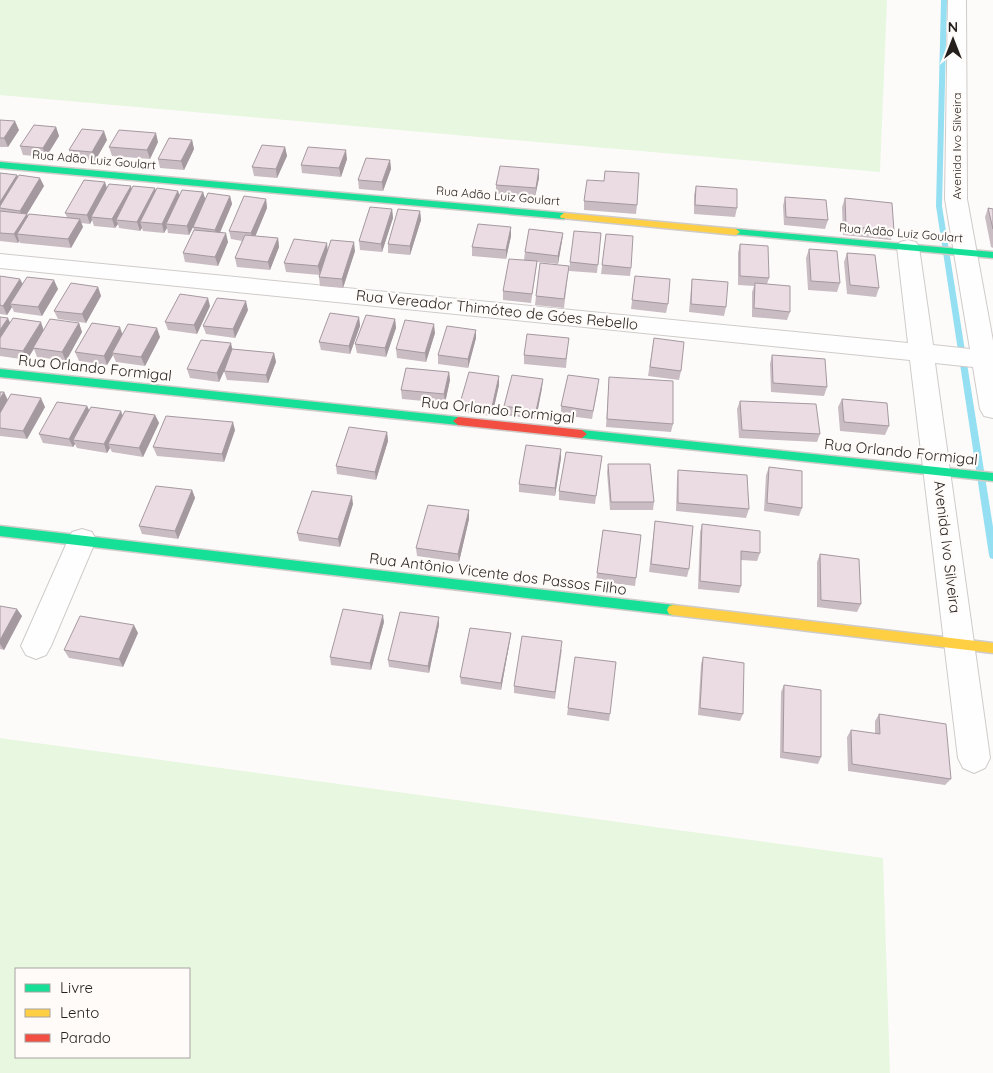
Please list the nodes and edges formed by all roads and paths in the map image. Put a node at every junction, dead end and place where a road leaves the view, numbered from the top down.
1 (957, 0) edge
2 (0, 165) edge
3 (919, 248) junction
4 (960, 252) junction
5 (993, 255) edge
6 (0, 261) edge
7 (930, 353) junction
8 (983, 359) edge
9 (0, 373) edge
10 (993, 409) edge
11 (948, 472) junction
12 (993, 477) edge
13 (0, 531) edge
14 (82, 540) junction
15 (36, 646) dead end
16 (978, 646) edge
17 (974, 758) dead end

1 - 4 street, Avenida Ivo Silveira
2 - 3 street, Rua Adão Luiz Goulart
3 - 4 street, Rua Adão Luiz Goulart
3 - 7 street, Avenida Ivo Silveira
4 - 5 street, Rua Adão Luiz Goulart
4 - 8 street, Avenida Ivo Silveira
6 - 7 street, Rua Vereador Thimóteo de Góes Rebello
7 - 8 street, Rua Vereador Thimóteo de Góes Rebello
7 - 11 street, Avenida Ivo Silveira
8 - 10 street, Avenida Ivo Silveira
9 - 11 street, Rua Orlando Formigal
11 - 12 street, Rua Orlando Formigal
11 - 16 street, Avenida Ivo Silveira
13 - 14 street, Rua Antônio Vicente dos Passos Filho
14 - 15 street
14 - 16 street, Rua Antônio Vicente dos Passos Filho
16 - 17 street, Avenida Ivo Silveira

